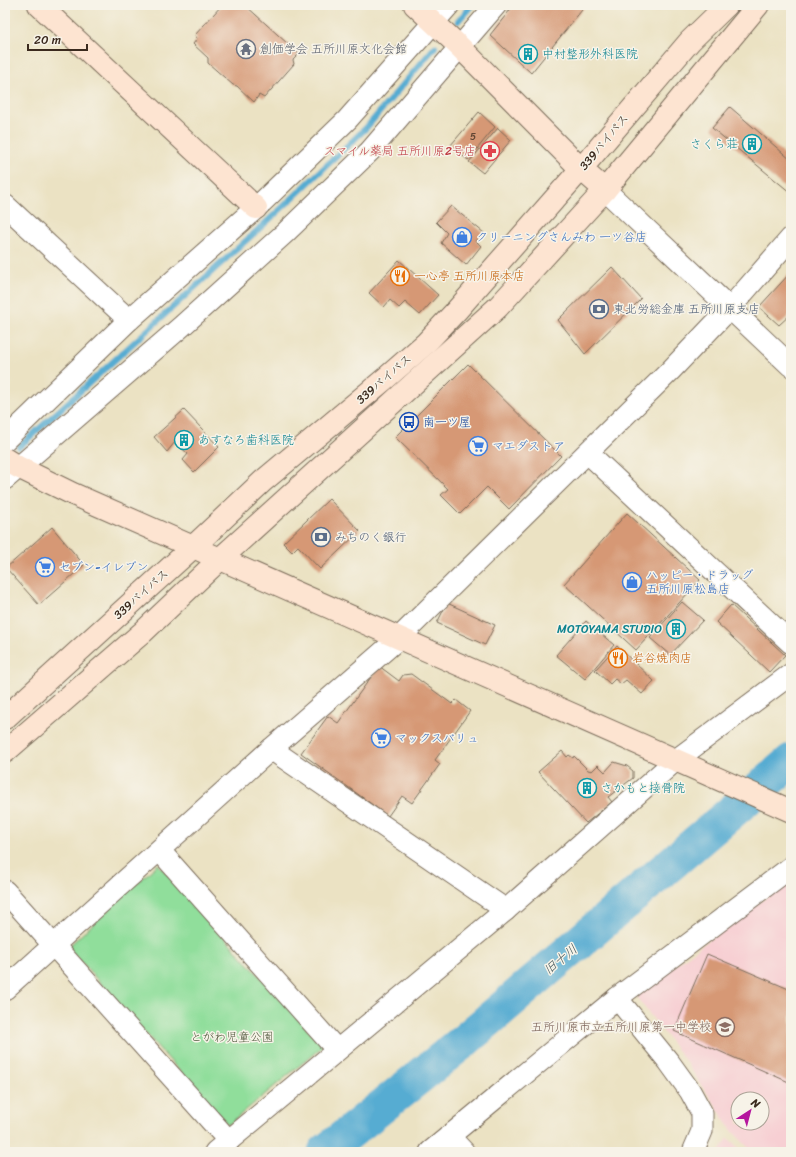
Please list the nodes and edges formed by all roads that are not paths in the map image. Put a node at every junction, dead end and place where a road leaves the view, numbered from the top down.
1 (39, 5) edge
2 (415, 5) edge
3 (449, 5) edge
4 (496, 5) edge
5 (727, 5) edge
6 (758, 5) edge
7 (434, 22) junction
8 (460, 47) junction
9 (581, 169) junction
10 (606, 190) junction
11 (5, 205) edge
12 (256, 208) junction
13 (791, 238) edge
14 (730, 308) junction
15 (129, 320) junction
16 (791, 366) edge
17 (5, 440) edge
18 (588, 453) junction
19 (9, 468) edge
20 (193, 547) junction
21 (220, 559) junction
22 (399, 638) junction
23 (791, 642) edge
24 (791, 674) edge
25 (5, 718) edge
26 (271, 749) junction
27 (5, 752) edge
28 (676, 760) junction
29 (791, 811) edge
30 (160, 851) junction
31 (791, 867) edge
32 (5, 891) edge
33 (506, 910) junction
34 (54, 945) junction
35 (5, 989) edge
36 (617, 998) junction
37 (337, 1050) junction
38 (449, 1136) junction
39 (222, 1146) edge
40 (430, 1152) edge
41 (464, 1152) edge
42 (693, 1152) edge

1 - 12 street
2 - 7 street
3 - 7 street
4 - 8 street
5 - 9 street, 339バイパス
6 - 10 street
7 - 8 street
7 - 12 street
8 - 9 street
8 - 19 street
9 - 10 street
9 - 20 street, 339バイパス
10 - 14 street
10 - 21 street
11 - 15 street
12 - 15 street
13 - 14 street
14 - 16 street
14 - 18 street
15 - 17 street
18 - 22 street
18 - 23 street
19 - 20 street
20 - 21 street
20 - 25 street, 339バイパス
21 - 22 street
21 - 27 street
22 - 26 street
22 - 28 street
24 - 28 street
26 - 30 street
26 - 33 street
28 - 29 street
28 - 33 street
30 - 34 street
30 - 37 street
31 - 36 street
32 - 34 street
33 - 37 street
34 - 35 street
34 - 39 street
36 - 38 street
36 - 42 street
37 - 39 street
38 - 40 street
38 - 41 street

